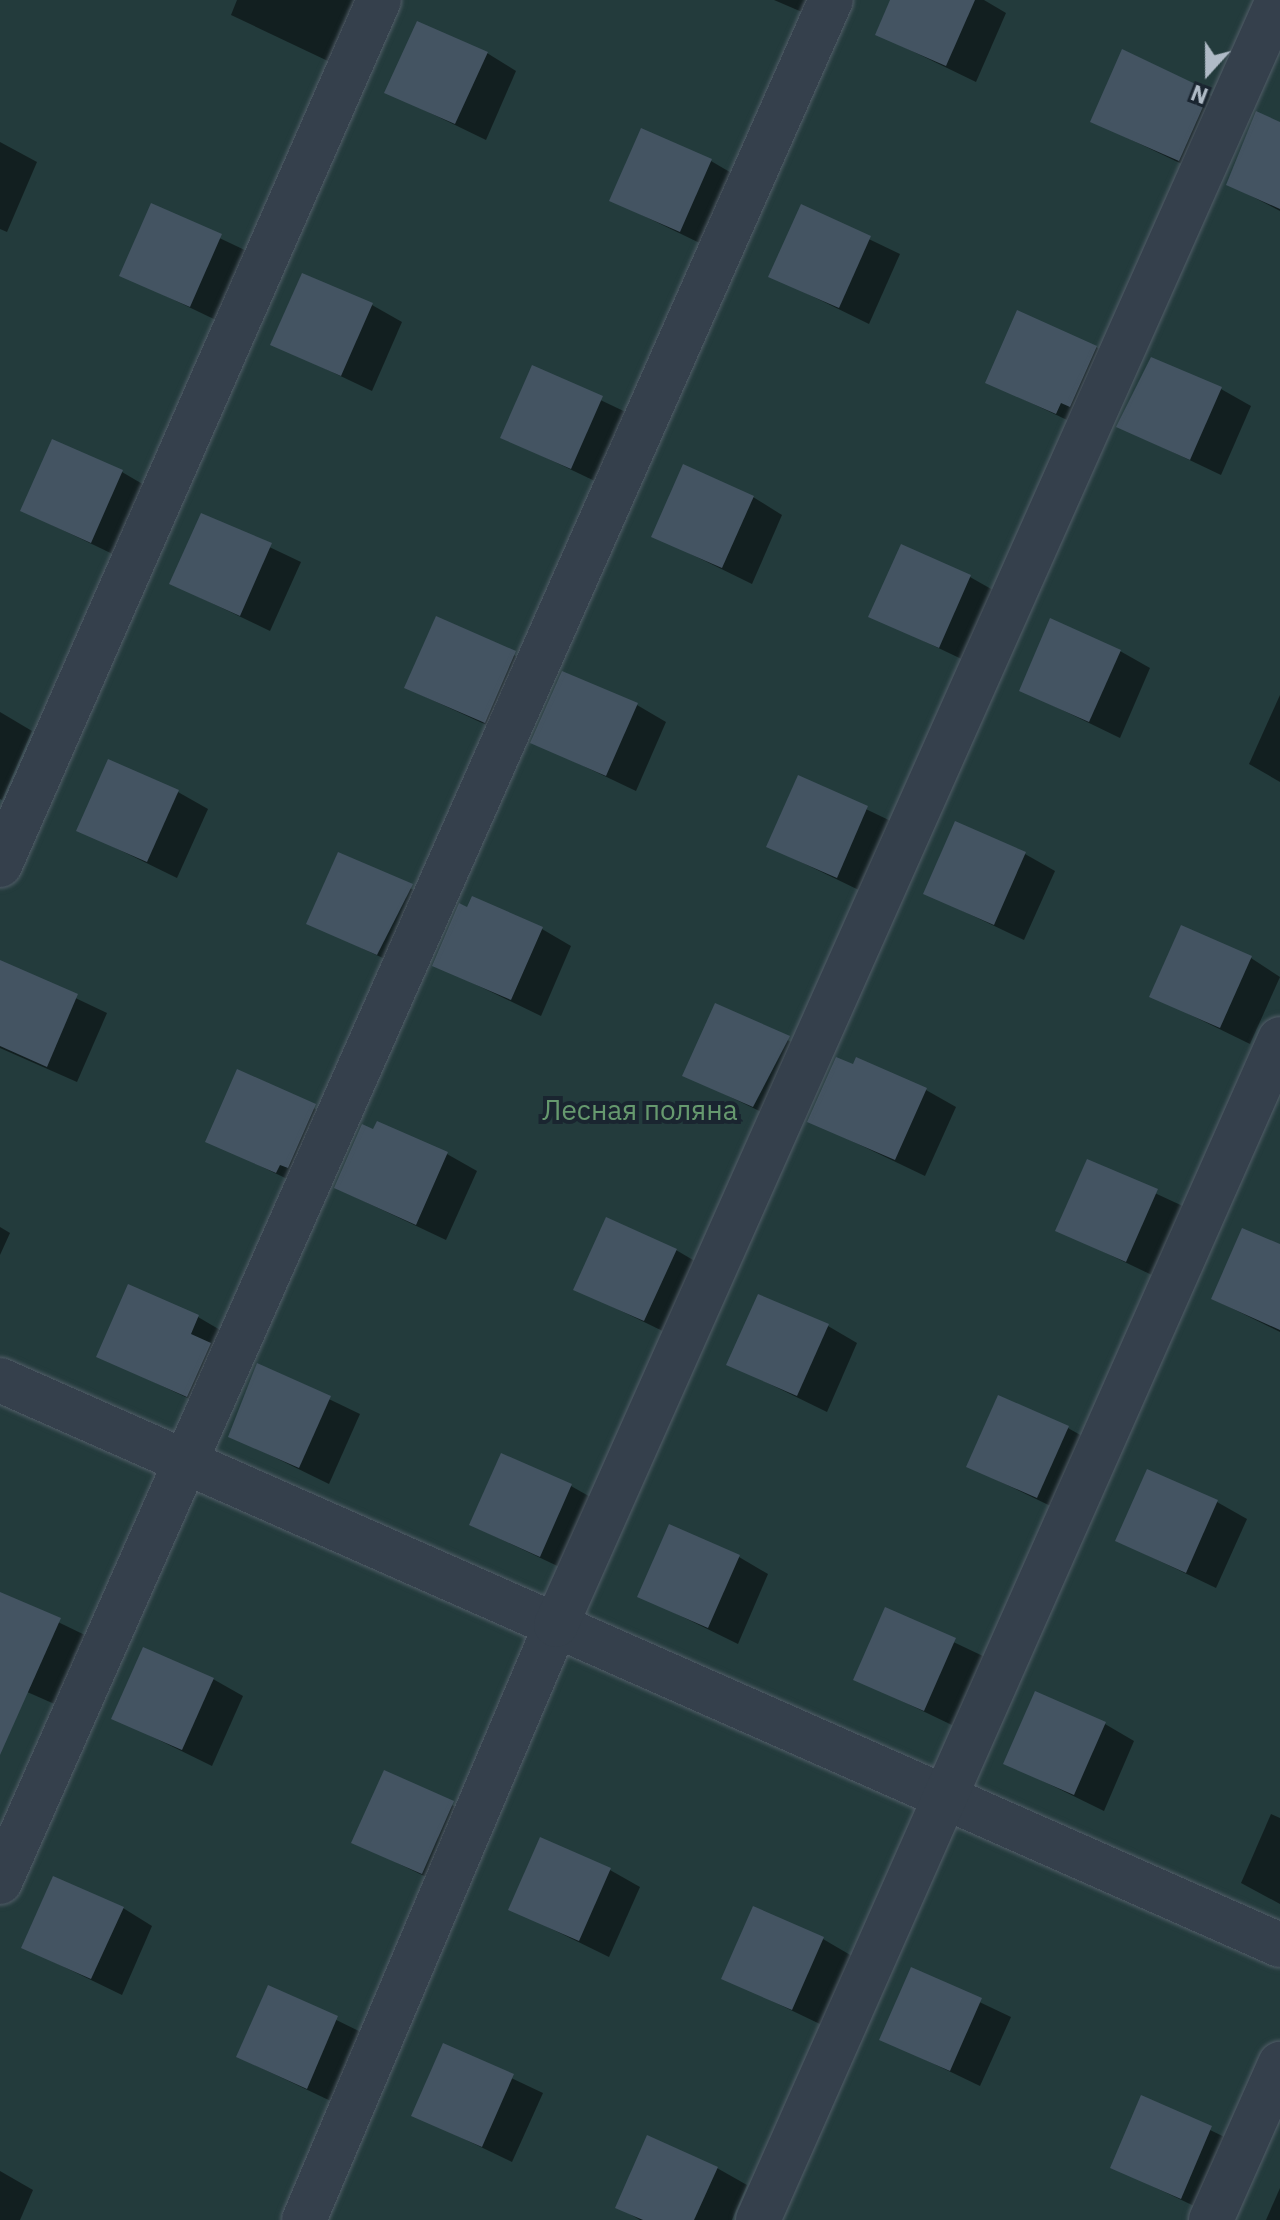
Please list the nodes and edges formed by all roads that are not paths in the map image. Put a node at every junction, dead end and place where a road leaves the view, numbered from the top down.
1 (379, 0) edge
2 (831, 0) edge
3 (1278, 0) edge
4 (0, 865) edge
5 (1280, 1039) edge
6 (0, 1380) edge
7 (184, 1462) junction
8 (556, 1625) junction
9 (947, 1798) junction
10 (0, 1882) edge
11 (1280, 1945) edge
12 (1280, 2064) edge
13 (304, 2220) edge
14 (758, 2220) edge
15 (1211, 2220) edge

1 - 4 street
2 - 7 street
3 - 8 street
5 - 9 street
6 - 7 street
7 - 8 street
7 - 10 street
8 - 9 street
8 - 13 street
9 - 11 street
9 - 14 street
12 - 15 street

